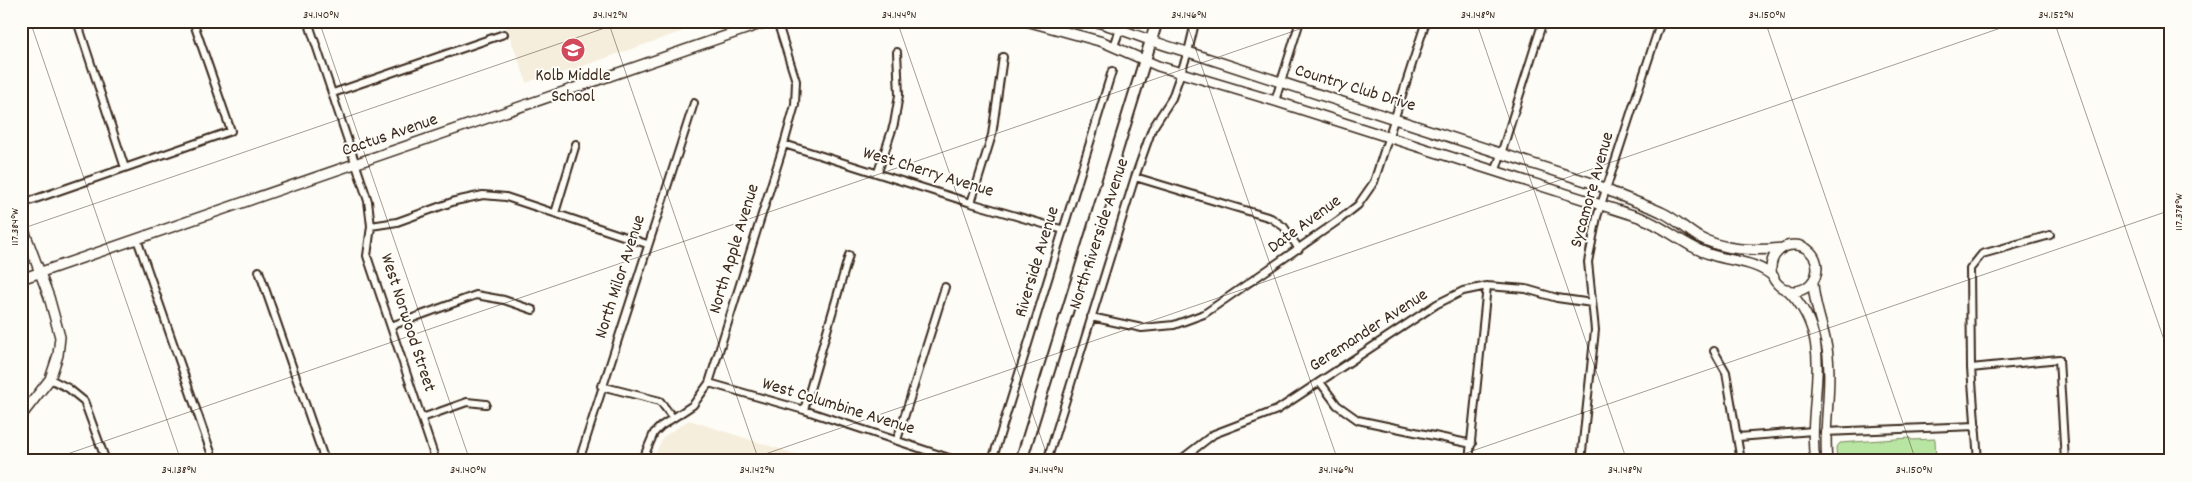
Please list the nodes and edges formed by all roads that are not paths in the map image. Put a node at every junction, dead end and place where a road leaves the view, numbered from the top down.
1 (77, 21) edge
2 (193, 21) edge
3 (308, 21) edge
4 (769, 21) edge
5 (777, 21) edge
6 (783, 21) edge
7 (798, 21) edge
8 (1026, 21) edge
9 (1093, 21) edge
10 (1157, 21) edge
11 (1193, 21) edge
12 (1300, 21) edge
13 (1426, 21) edge
14 (1543, 21) edge
15 (1661, 21) edge
16 (1121, 25) edge
17 (504, 34) dead end
18 (1150, 42) junction
19 (1114, 46) junction
20 (897, 52) dead end
21 (1188, 52) junction
22 (1003, 58) dead end
23 (1145, 61) junction
24 (1112, 71) dead end
25 (1181, 73) junction
26 (1280, 83) junction
27 (333, 93) junction
28 (1275, 101) junction
29 (694, 103) dead end
30 (1394, 118) junction
31 (1388, 137) junction
32 (576, 144) dead end
33 (784, 144) junction
34 (1500, 154) junction
35 (358, 164) junction
36 (125, 168) junction
37 (1496, 170) junction
38 (878, 172) junction
39 (1135, 177) junction
40 (1606, 190) junction
41 (971, 203) junction
42 (21, 204) edge
43 (1601, 206) junction
44 (556, 213) junction
45 (21, 222) edge
46 (371, 226) junction
47 (1064, 230) junction
48 (2050, 235) dead end
49 (136, 239) junction
50 (647, 244) junction
51 (1783, 248) junction
52 (1299, 250) junction
53 (849, 255) dead end
54 (259, 271) dead end
55 (40, 273) junction
56 (1774, 277) junction
57 (21, 279) edge
58 (1813, 281) junction
59 (1487, 286) junction
60 (945, 287) dead end
61 (1787, 289) junction
62 (1592, 303) junction
63 (533, 310) dead end
64 (1091, 317) junction
65 (391, 326) junction
66 (1714, 351) dead end
67 (1971, 368) junction
68 (50, 379) junction
69 (1320, 382) junction
70 (709, 383) junction
71 (601, 386) junction
72 (486, 404) dead end
73 (804, 410) junction
74 (21, 416) edge
75 (422, 418) junction
76 (673, 418) junction
77 (1976, 426) junction
78 (1813, 431) junction
79 (1824, 432) junction
80 (1738, 437) junction
81 (896, 440) junction
82 (1472, 444) junction
83 (106, 461) edge
84 (214, 461) edge
85 (326, 461) edge
86 (436, 461) edge
87 (579, 461) edge
88 (642, 461) edge
89 (958, 461) edge
90 (992, 461) edge
91 (1021, 461) edge
92 (1047, 461) edge
93 (1179, 461) edge
94 (1469, 461) edge
95 (1581, 461) edge
96 (1741, 461) edge
97 (1815, 461) edge
98 (1827, 461) edge
99 (1978, 461) edge
100 (2065, 461) edge

1 - 36 street
2 - 36 street
3 - 27 street, West Norwood Street
4 - 35 street, Cactus Avenue
5 - 33 street, North Apple Avenue
6 - 7 street
8 - 19 street, Country Club Drive
9 - 16 street, Country Club Drive
10 - 18 main road, North Riverside Avenue
11 - 21 street, North Riverside Avenue
12 - 26 street
13 - 30 street, Date Avenue
14 - 34 street
15 - 40 street, Sycamore Avenue
16 - 18 street, Country Club Drive
16 - 19 street
17 - 27 street
18 - 21 street, Country Club Drive
18 - 23 main road, North Riverside Avenue
19 - 23 street, Country Club Drive
20 - 38 street
21 - 25 street, North Riverside Avenue
21 - 26 street, Country Club Drive
22 - 41 street
23 - 25 street, Country Club Drive
23 - 91 main road, North Riverside Avenue
24 - 47 street, Riverside Avenue
25 - 28 street, Country Club Drive
25 - 39 street, North Riverside Avenue
26 - 28 street
26 - 30 street, Country Club Drive
27 - 35 street, West Norwood Street
28 - 31 street, Country Club Drive
29 - 50 street, North Milor Avenue
30 - 31 street, Date Avenue
30 - 34 street, Country Club Drive
31 - 37 street, Country Club Drive
31 - 52 street, Date Avenue
32 - 44 street
33 - 38 street, West Cherry Avenue
33 - 70 street, North Apple Avenue
34 - 37 street
34 - 40 street, Country Club Drive
35 - 46 street, West Norwood Street
35 - 49 street, Cactus Avenue
36 - 42 street
37 - 43 street, Country Club Drive
38 - 41 street, West Cherry Avenue
39 - 52 street
39 - 64 street, North Riverside Avenue
40 - 43 street, Sycamore Avenue
40 - 51 street, Country Club Drive
41 - 47 street, West Cherry Avenue
43 - 56 street, Country Club Drive
43 - 62 street, Sycamore Avenue
44 - 46 street
44 - 50 street
45 - 55 street
46 - 65 street, West Norwood Street
47 - 90 street, Riverside Avenue
48 - 67 street
49 - 55 street, Cactus Avenue
49 - 84 street
50 - 71 street, North Milor Avenue
51 - 56 street
51 - 58 street
52 - 64 street, Date Avenue
53 - 73 street
54 - 85 street
55 - 57 street, Cactus Avenue
55 - 68 street
56 - 61 street
58 - 61 street
58 - 79 street
59 - 62 street, Geremander Avenue
59 - 69 street, Geremander Avenue
59 - 82 street
60 - 81 street
61 - 78 street
62 - 95 street, Sycamore Avenue
63 - 65 street
64 - 92 street, North Riverside Avenue
65 - 75 street, West Norwood Street
66 - 80 street
67 - 77 street
67 - 100 street
68 - 74 street
68 - 83 street
69 - 82 street
69 - 93 street, Geremander Avenue
70 - 73 street, West Columbine Avenue
70 - 76 street, North Apple Avenue
71 - 76 street
71 - 87 street, North Milor Avenue
72 - 75 street
73 - 81 street, West Columbine Avenue
75 - 86 street, West Norwood Street
76 - 88 street, North Apple Avenue
77 - 79 street
77 - 99 street
78 - 80 street
78 - 97 street
79 - 98 street
80 - 96 street
81 - 89 street, West Columbine Avenue
82 - 94 street

